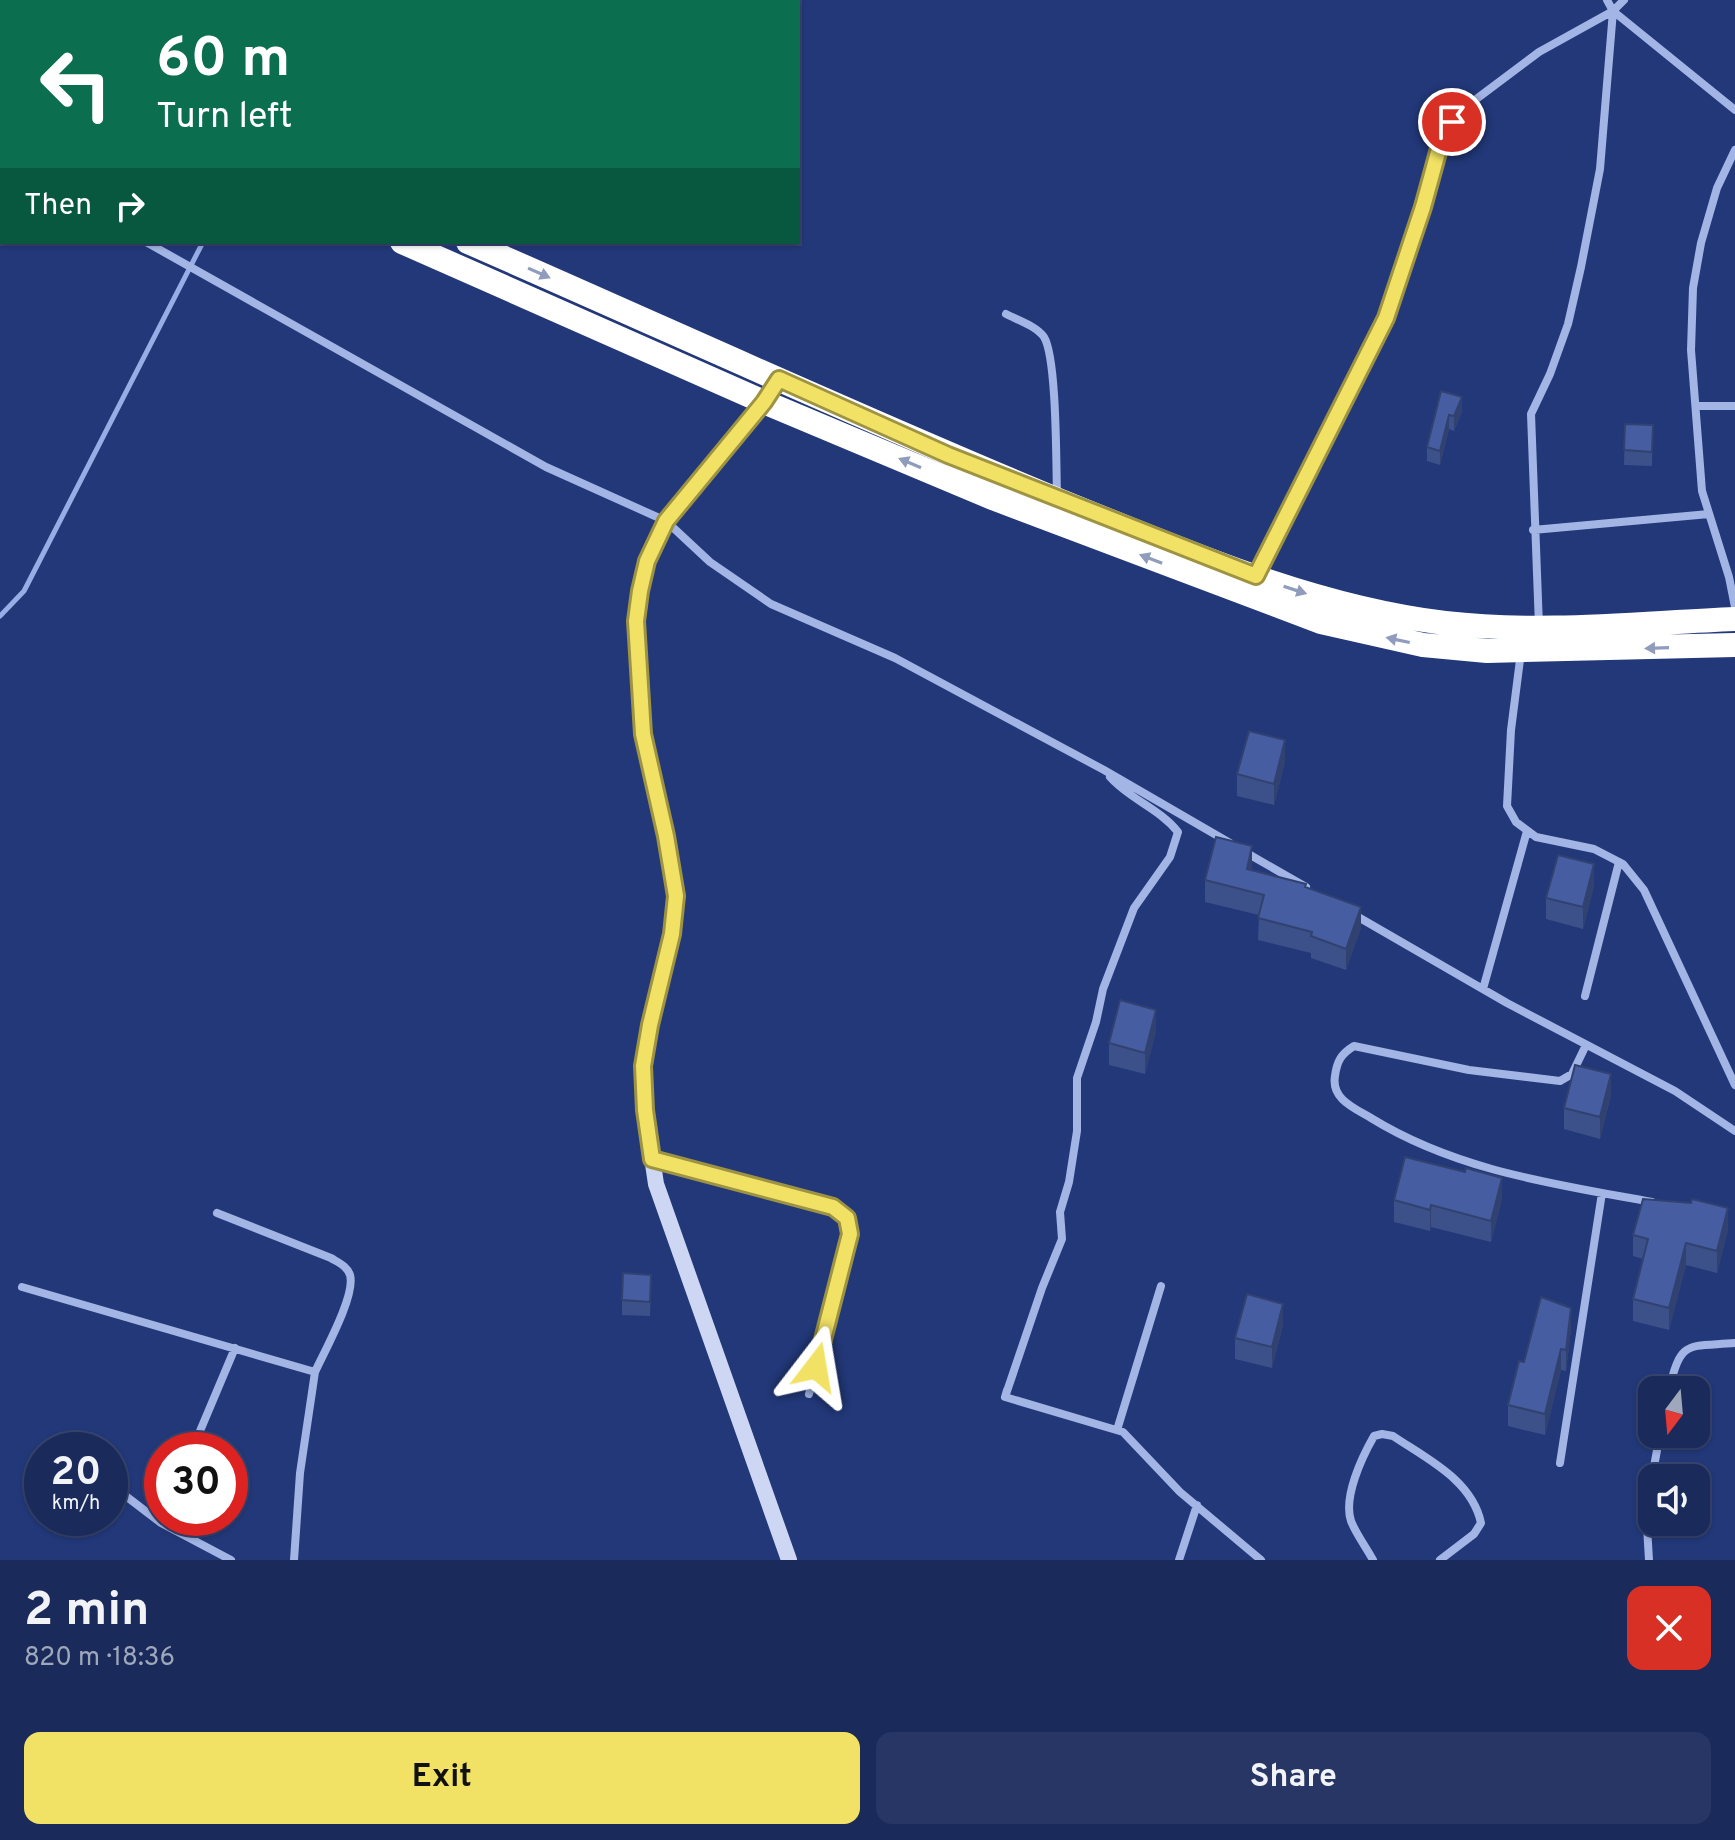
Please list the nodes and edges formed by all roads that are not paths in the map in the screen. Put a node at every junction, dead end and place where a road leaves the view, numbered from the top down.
1 (1607, 0) edge
2 (1624, 0) edge
3 (1613, 11) junction
4 (1735, 110) edge
5 (1735, 150) edge
6 (150, 244) edge
7 (407, 244) edge
8 (473, 244) edge
9 (1006, 314) dead end
10 (779, 379) junction
11 (764, 402) junction
12 (1696, 406) junction
13 (1735, 406) edge
14 (1057, 499) junction
15 (1709, 514) junction
16 (666, 521) junction
17 (1533, 530) junction
18 (1252, 586) junction
19 (1735, 607) edge
20 (1735, 619) edge
21 (1539, 628) junction
22 (1735, 645) edge
23 (1521, 652) junction
24 (1104, 770) junction
25 (1527, 831) junction
26 (1619, 862) junction
27 (1320, 895) edge
28 (1348, 911) edge
29 (1483, 989) junction
30 (1585, 996) dead end
31 (1586, 1045) junction
32 (1735, 1085) edge
33 (1735, 1131) edge
34 (652, 1159) junction
35 (1602, 1193) junction
36 (1661, 1204) edge
37 (217, 1213) dead end
38 (1161, 1286) dead end
39 (22, 1287) dead end
40 (1735, 1343) edge
41 (235, 1348) junction
42 (315, 1372) junction
43 (1672, 1376) edge
44 (809, 1394) dead end
45 (1117, 1430) junction
46 (200, 1432) edge
47 (1657, 1448) edge
48 (1560, 1463) dead end
49 (1197, 1505) junction
50 (189, 1536) edge
51 (231, 1560) edge
52 (294, 1560) edge
53 (789, 1560) edge
54 (1179, 1560) edge
55 (1261, 1560) edge
56 (1373, 1560) edge
57 (1440, 1560) edge
58 (1649, 1560) edge

1 - 3 street
2 - 3 street
3 - 4 street
3 - 17 street
3 - 18 street
5 - 12 street
6 - 16 street
7 - 11 highway
8 -> 10 highway
9 - 14 street
10 - 11 street
10 - 14 highway
11 - 16 street
18 -> 11 highway
12 - 13 street
12 - 15 street
14 - 18 highway
15 - 17 street
15 - 19 street
16 - 24 street
16 - 34 street
17 - 21 street
18 -> 21 highway
23 -> 18 highway
20 - 21 highway
22 -> 23 highway
23 - 25 street
24 - 27 street
24 - 45 street
25 - 26 street
25 - 29 street
26 - 30 street
26 - 32 street
28 - 29 street
29 - 31 street
31 - 33 street
31 - 35 street
34 - 44 street
34 - 53 street
35 - 36 street
35 - 48 street
37 - 42 street
38 - 45 street
39 - 41 street
40 - 43 street
41 - 42 street
41 - 46 street
42 - 52 street
45 - 49 street
47 - 58 street
49 - 54 street
49 - 55 street
50 - 51 street
56 - 57 street

